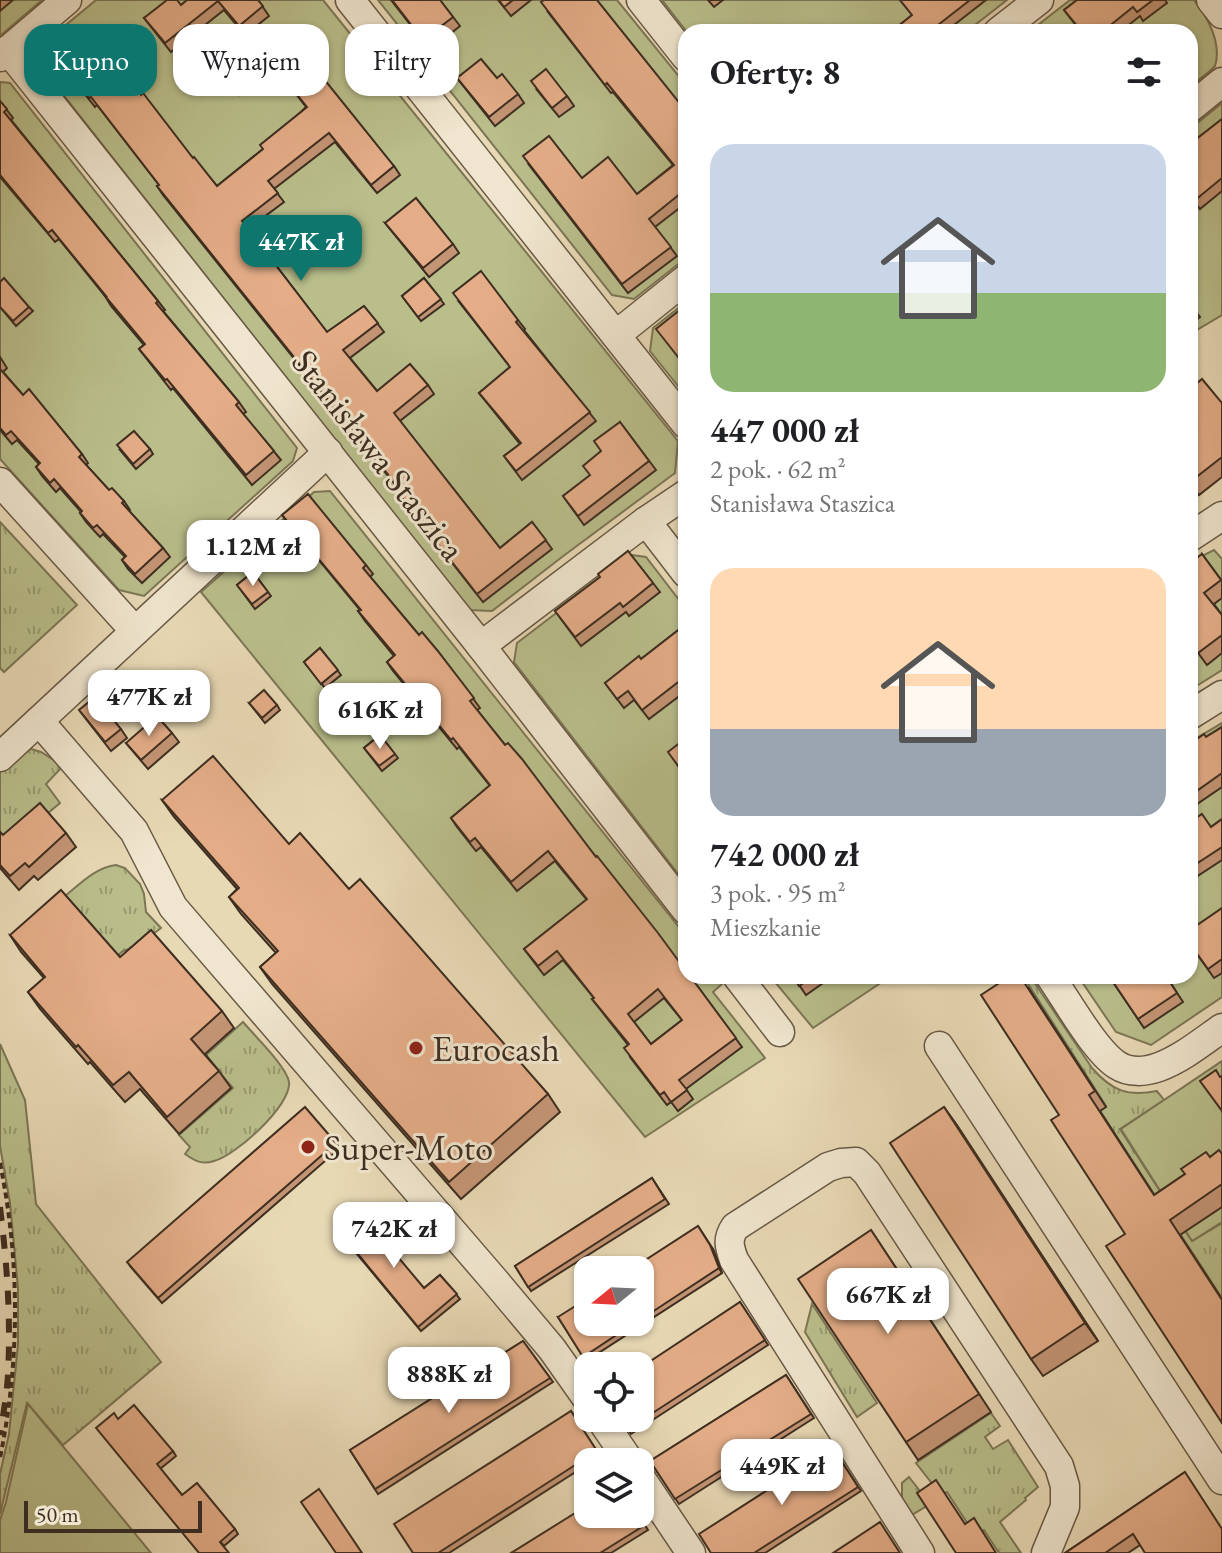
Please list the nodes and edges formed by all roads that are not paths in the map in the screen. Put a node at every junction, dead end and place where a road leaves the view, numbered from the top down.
1 (67, 0) edge
2 (350, 0) edge
3 (641, 0) edge
4 (1039, 0) edge
5 (1211, 0) edge
6 (1222, 14) edge
7 (1008, 24) edge
8 (678, 47) edge
9 (4, 54) edge
10 (1222, 82) edge
11 (1198, 102) edge
12 (678, 285) edge
13 (616, 335) junction
14 (678, 414) edge
15 (328, 452) junction
16 (0, 482) edge
17 (678, 499) edge
18 (1222, 516) edge
19 (646, 521) junction
20 (1198, 532) edge
21 (678, 563) edge
22 (135, 631) junction
23 (481, 646) junction
24 (1222, 695) edge
25 (1198, 710) edge
26 (39, 721) junction
27 (0, 757) edge
28 (678, 900) edge
29 (743, 984) edge
30 (1055, 984) edge
31 (1222, 1028) edge
32 (780, 1032) dead end
33 (939, 1046) dead end
34 (574, 1380) edge
35 (1222, 1480) edge
36 (654, 1498) edge
37 (691, 1553) edge
38 (920, 1553) edge
39 (1046, 1553) edge

1 - 9 street
2 - 13 street
3 - 8 street
4 - 7 street
5 - 6 street
9 - 15 street, Stanisława Staszica
10 - 11 street
12 - 13 street
13 - 14 street
15 - 22 street
15 - 23 street, Stanisława Staszica
16 - 22 street
17 - 19 street
18 - 20 street
19 - 21 street
19 - 23 street
22 - 26 street
23 - 28 street, Stanisława Staszica
24 - 25 street
26 - 27 street
26 - 34 street
29 - 32 street
30 - 31 street
33 - 35 street
36 - 37 street
38 - 39 street

